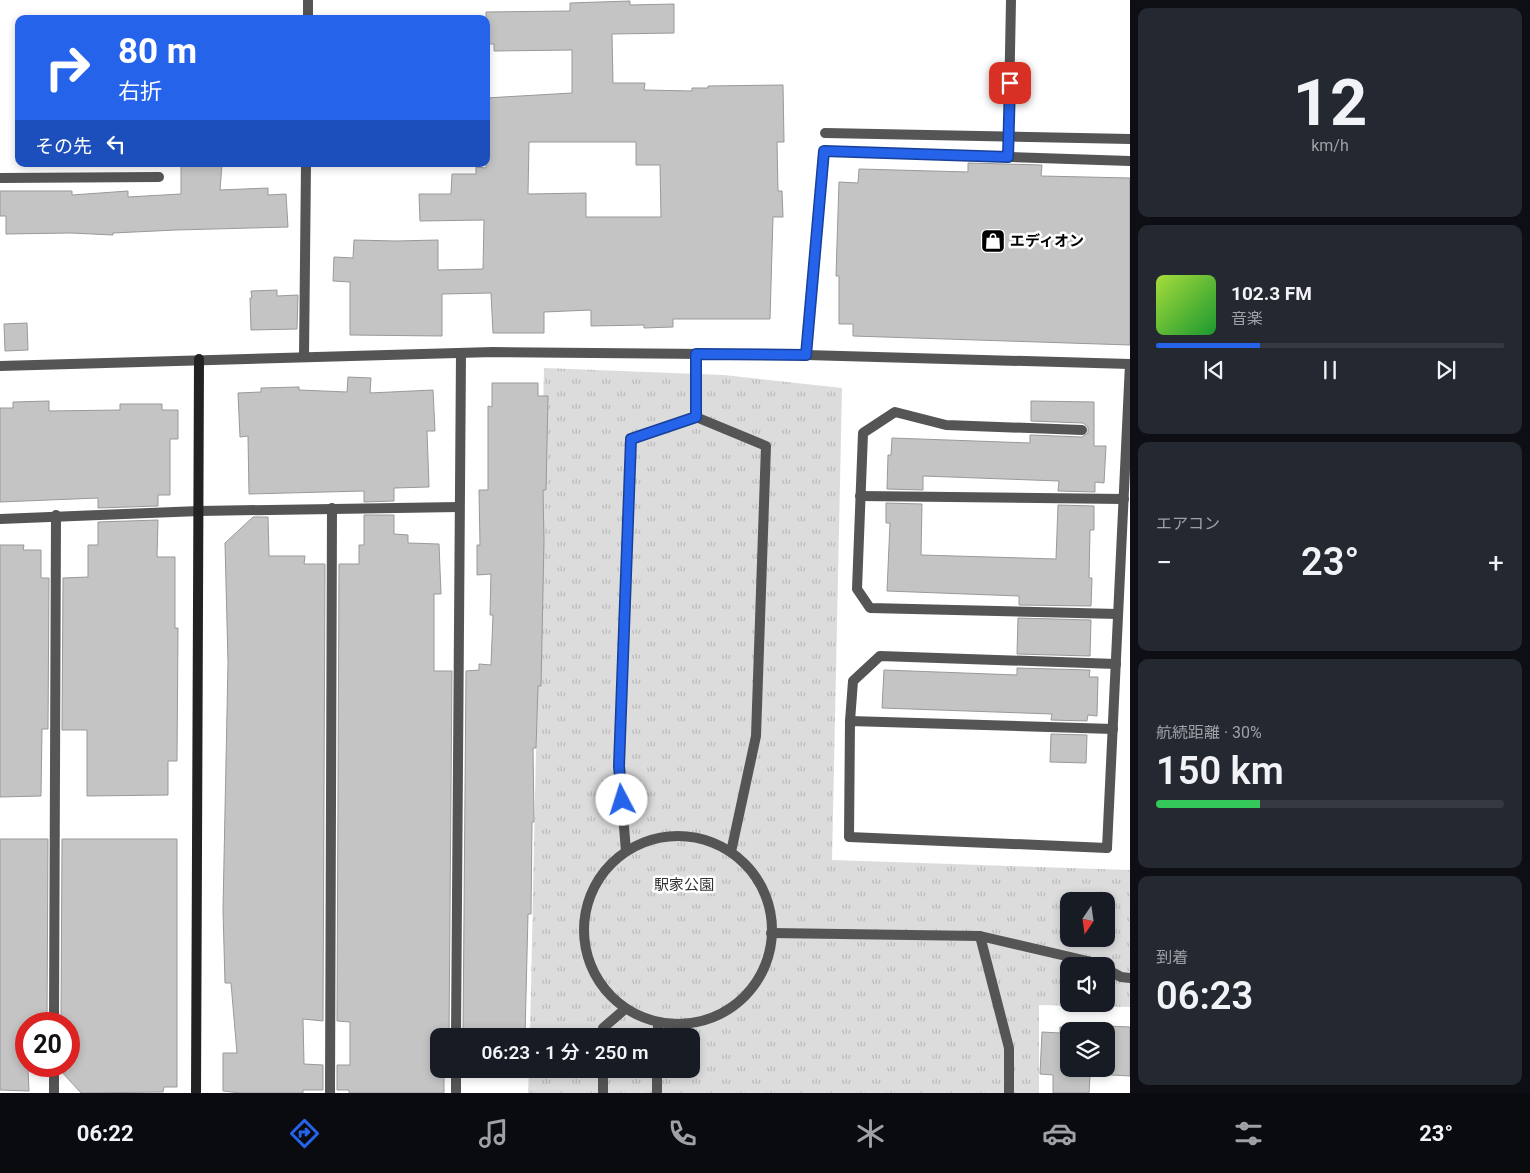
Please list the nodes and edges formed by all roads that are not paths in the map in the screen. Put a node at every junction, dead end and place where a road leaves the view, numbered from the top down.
1 (308, 0) edge
2 (1012, 0) edge
3 (308, 15) edge
4 (825, 133) dead end
5 (1009, 137) junction
6 (1130, 140) edge
7 (1008, 157) junction
8 (1130, 161) edge
9 (306, 167) edge
10 (159, 177) dead end
11 (0, 178) edge
12 (461, 353) junction
13 (696, 354) junction
14 (806, 355) junction
15 (304, 357) junction
16 (199, 359) junction
17 (1130, 364) edge
18 (0, 366) edge
19 (696, 417) junction
20 (1082, 430) dead end
21 (860, 496) junction
22 (1124, 500) junction
23 (332, 508) junction
24 (459, 508) junction
25 (199, 511) junction
26 (56, 516) junction
27 (0, 519) edge
28 (1118, 614) junction
29 (1116, 664) junction
30 (850, 721) junction
31 (1113, 729) junction
32 (626, 851) junction
33 (731, 852) junction
34 (771, 932) junction
35 (980, 936) junction
36 (1070, 957) edge
37 (1115, 974) edge
38 (1130, 978) edge
39 (625, 1009) junction
40 (54, 1012) edge
41 (658, 1023) junction
42 (456, 1028) edge
43 (602, 1028) edge
44 (658, 1028) edge
45 (54, 1077) edge
46 (456, 1078) edge
47 (603, 1078) edge
48 (657, 1078) edge
49 (54, 1093) edge
50 (196, 1093) edge
51 (330, 1093) edge
52 (456, 1093) edge
53 (603, 1093) edge
54 (657, 1093) edge
55 (1009, 1093) edge

1 - 3 street
2 - 5 street
4 - 5 street
5 - 6 street
5 - 7 street
7 - 8 street
7 - 14 street
9 - 15 street
10 - 11 street
12 - 13 street
12 - 15 street
12 - 24 street
13 - 14 street
13 - 19 street
14 - 17 street
15 - 16 street
16 - 18 street
16 - 25 street
17 - 22 street
19 - 32 street
19 - 33 street
20 - 21 street
21 - 22 street
21 - 28 street
22 - 28 street
23 - 24 street
23 - 25 street
23 - 51 street
24 - 42 street
25 - 26 street
25 - 50 street
26 - 27 street
26 - 40 street
28 - 29 street
29 - 30 street
29 - 31 street
30 - 31 street
30 - 31 street
32 - 33 street
32 - 39 street
33 - 34 street
34 - 35 street
34 - 41 street
35 - 36 street
35 - 55 street
37 - 38 street
39 - 41 street
39 - 43 street
41 - 44 street
45 - 49 street
46 - 52 street
47 - 53 street
48 - 54 street

